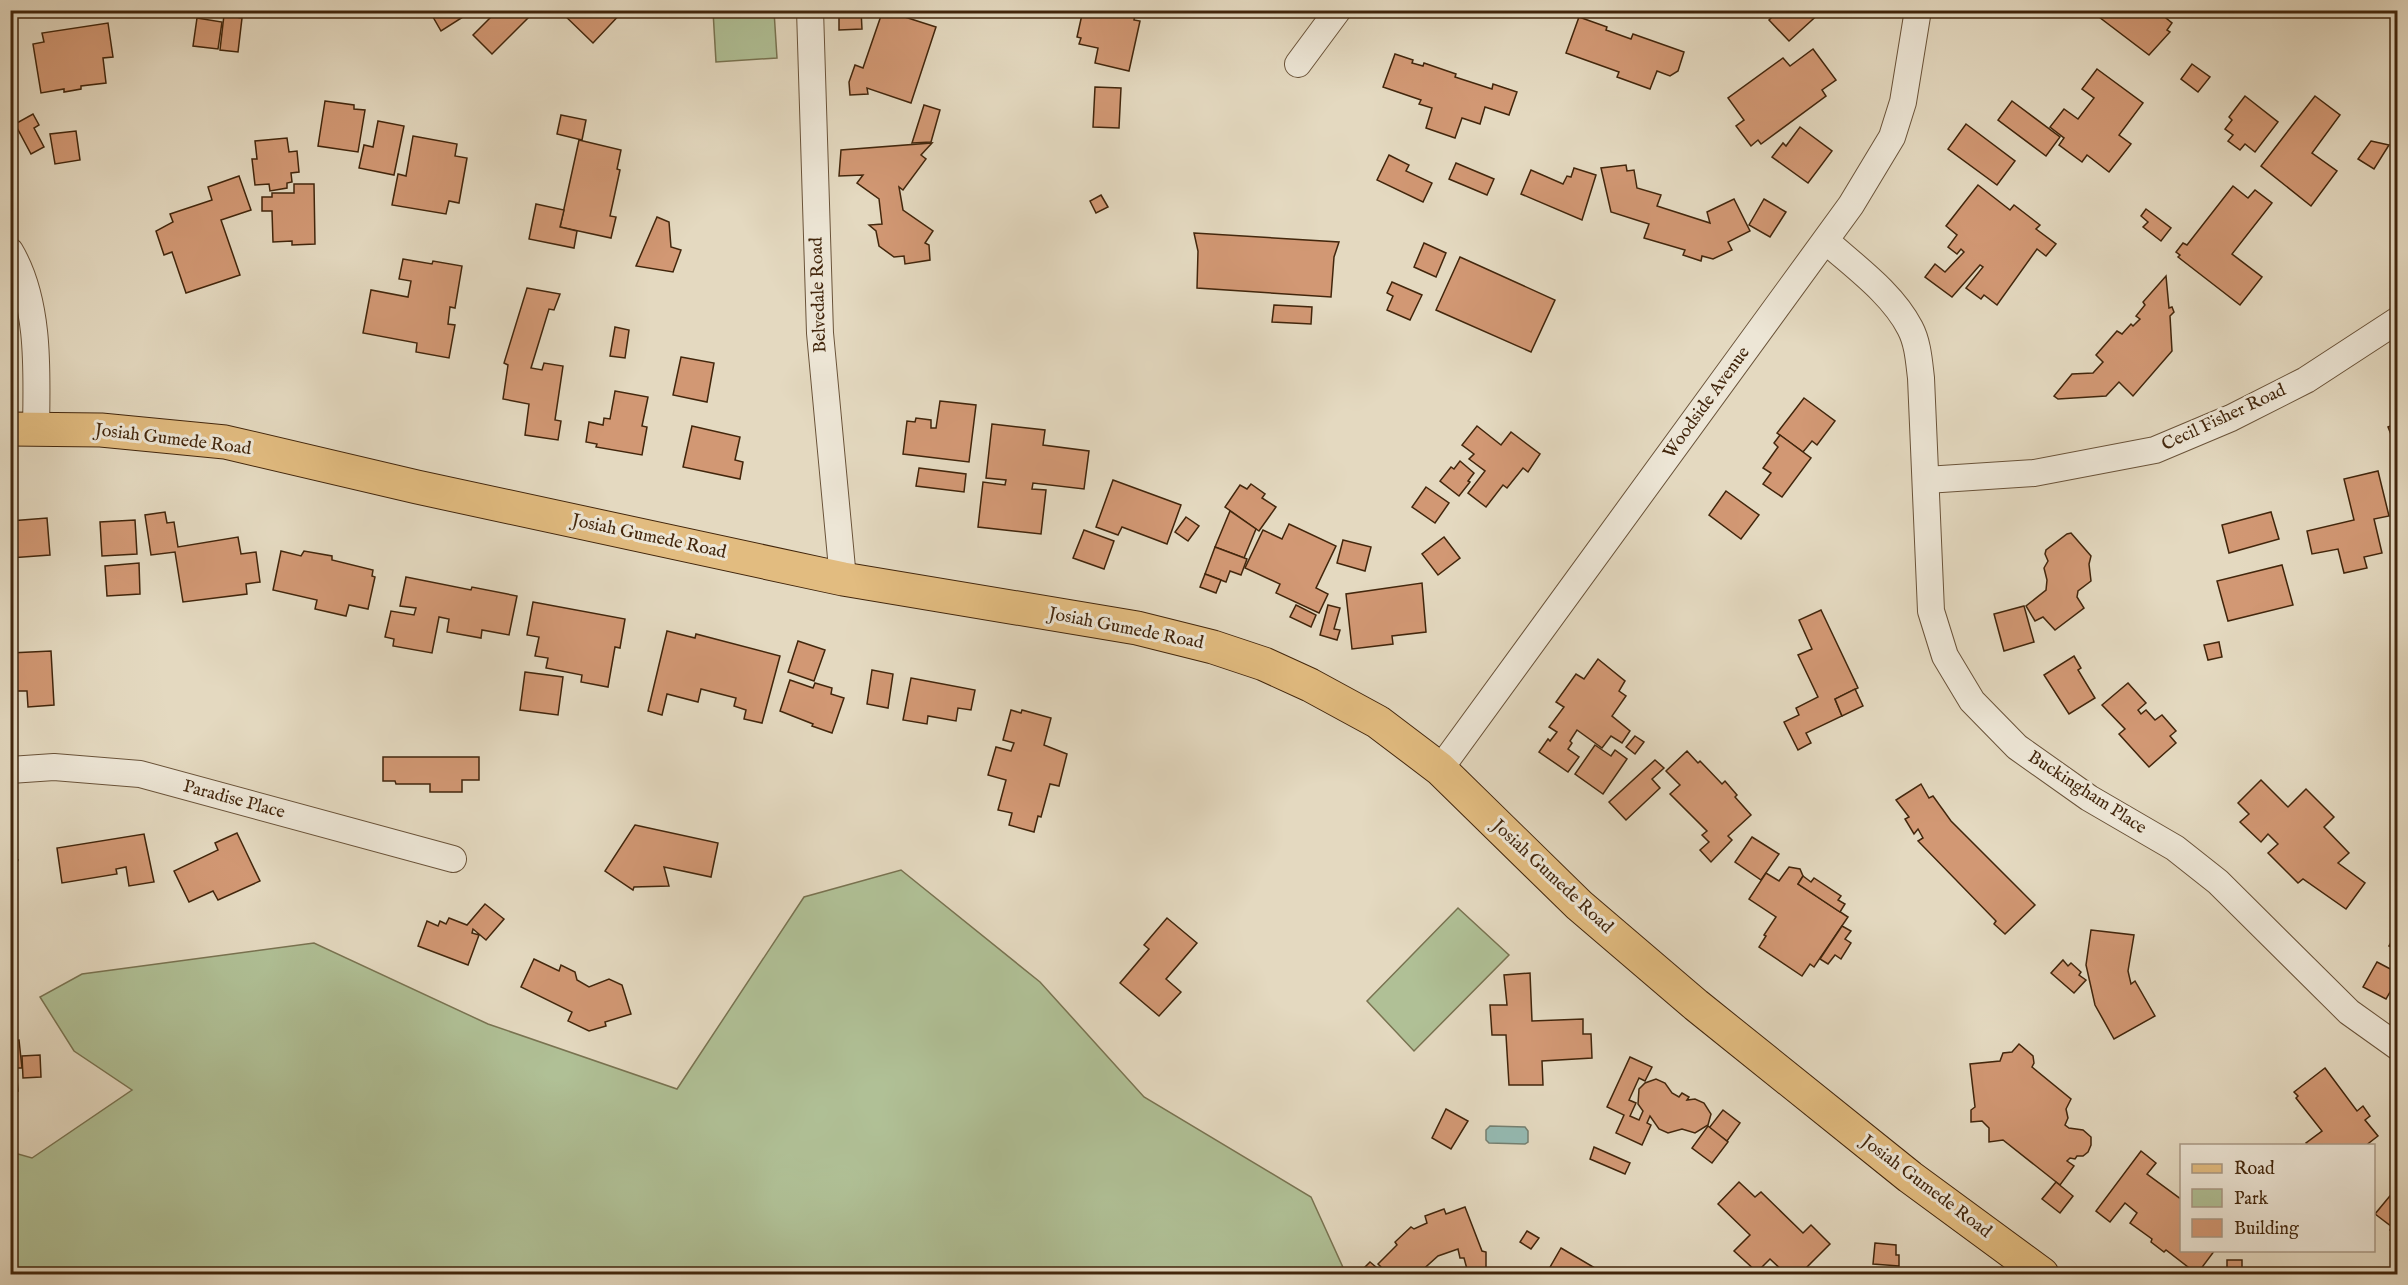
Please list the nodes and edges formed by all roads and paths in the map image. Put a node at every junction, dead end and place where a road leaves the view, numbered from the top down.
1 (810, 10) edge
2 (1338, 10) edge
3 (1917, 10) edge
4 (1298, 64) dead end
5 (1826, 240) junction
6 (10, 251) edge
7 (2397, 320) edge
8 (23, 429) edge
9 (1926, 480) junction
10 (843, 579) junction
11 (1440, 769) junction
12 (10, 770) edge
13 (453, 859) dead end
14 (2397, 1047) edge
15 (2042, 1275) edge

1 - 10 street, Belvedale Road
2 - 4 street
3 - 5 street, Woodside Avenue
5 - 9 street, Buckingham Place
5 - 11 street, Woodside Avenue
6 - 8 street
7 - 9 street, Cecil Fisher Road
8 - 10 main road, Josiah Gumede Road
9 - 14 street, Buckingham Place
10 - 11 main road, Josiah Gumede Road
11 - 15 main road, Josiah Gumede Road
12 - 13 street, Paradise Place

